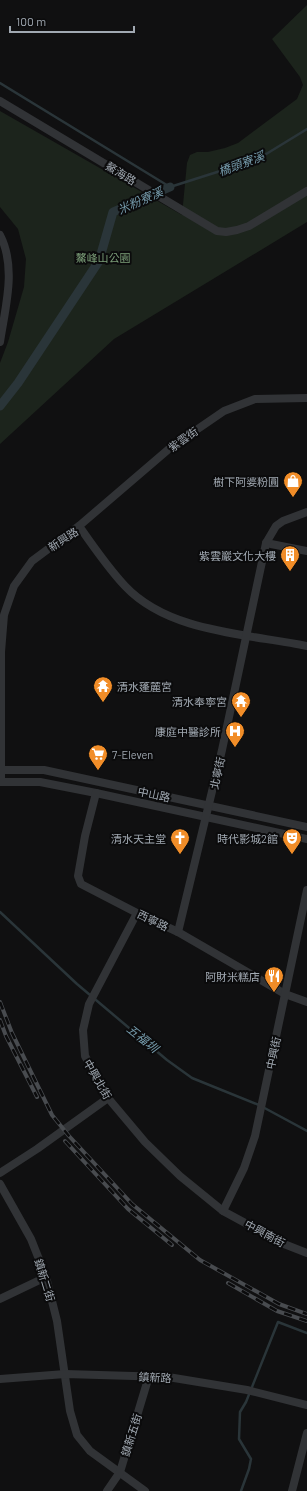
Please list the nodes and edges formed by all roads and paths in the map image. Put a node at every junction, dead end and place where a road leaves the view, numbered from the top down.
1 (0, 101) edge
2 (307, 191) edge
3 (0, 235) edge
4 (0, 342) edge
5 (307, 398) edge
6 (307, 512) edge
7 (79, 526) junction
8 (266, 544) junction
9 (307, 551) edge
10 (246, 636) junction
11 (307, 646) edge
12 (0, 770) edge
13 (1, 782) edge
14 (96, 792) junction
15 (209, 806) junction
16 (206, 817) junction
17 (307, 827) edge
18 (307, 839) edge
19 (307, 890) edge
20 (137, 913) junction
21 (178, 932) junction
22 (285, 994) junction
23 (307, 1002) edge
24 (108, 1098) junction
25 (0, 1173) edge
26 (0, 1184) edge
27 (2, 1194) edge
28 (223, 1211) junction
29 (307, 1254) edge
30 (46, 1277) junction
31 (0, 1299) edge
32 (65, 1374) junction
33 (149, 1376) junction
34 (0, 1379) edge
35 (307, 1405) edge
36 (307, 1433) edge
37 (120, 1472) junction
38 (107, 1491) edge
39 (144, 1491) edge
40 (292, 1491) edge

1 - 2 street, 鰲海路
3 - 4 street
5 - 7 street, 紫雲街
6 - 8 street, 北寧街
7 - 10 street, 新興路
7 - 12 street, 新興路
8 - 9 street
8 - 10 street, 北寧街
10 - 11 street, 新興路
10 - 15 street, 北寧街
12 - 13 street, 新興路
12 - 15 street, 中山路
13 - 14 street, 中山路
14 - 16 street, 中山路
14 - 20 street, 西寧路
15 - 16 street, 北寧街
15 - 17 street, 中山路
16 - 18 street, 中山路
16 - 21 street, 北寧街
19 - 22 street, 中興街
20 - 21 street, 西寧路
20 - 24 street, 中興北街
21 - 22 street, 西寧路
22 - 23 street, 西寧路
22 - 28 street, 中興街
24 - 25 street
24 - 28 street, 中興北街
26 - 27 street, 鎮新二街
27 - 30 street, 鎮新二街
28 - 29 street, 中興南街
30 - 31 street
30 - 32 street, 鎮新二街
32 - 33 street, 鎮新路
32 - 34 street, 鎮新路
32 - 37 street, 鎮新二街
33 - 35 street, 鎮新路
33 - 37 street, 鎮新五街
36 - 40 street
37 - 38 street, 鎮新五街
37 - 39 street, 鎮新二街

